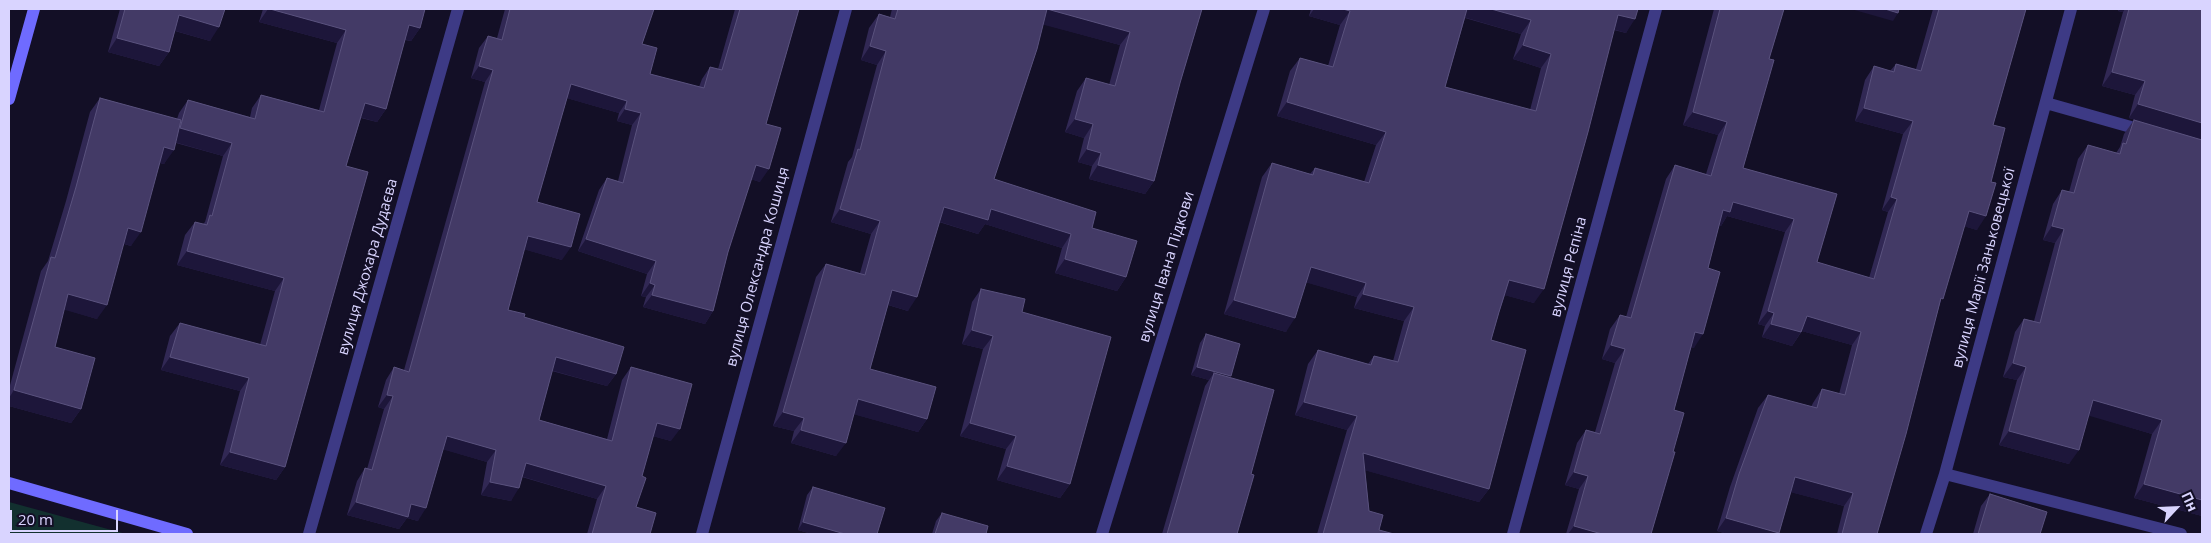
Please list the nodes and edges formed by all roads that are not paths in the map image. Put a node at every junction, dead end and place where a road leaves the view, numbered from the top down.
1 (34, 9) edge
2 (458, 9) edge
3 (846, 9) edge
4 (1264, 9) edge
5 (1656, 9) edge
6 (2071, 9) edge
7 (9, 99) edge
8 (2046, 103) junction
9 (2156, 135) edge
10 (1944, 474) junction
11 (9, 482) edge
12 (187, 534) edge
13 (309, 534) edge
14 (702, 534) edge
15 (1102, 534) edge
16 (1513, 534) edge
17 (1926, 534) edge
18 (2181, 534) edge

1 - 7 main road
2 - 13 street, вулиця Джохара Дудаєва
3 - 14 street, вулиця Олександра Кошиця
4 - 15 street, вулиця Івана Підкови
5 - 16 street, вулиця Рєпіна
6 - 8 street, вулиця Марії Заньковецької
8 - 9 street
8 - 10 street, вулиця Марії Заньковецької
10 - 17 street, вулиця Марії Заньковецької
10 - 18 street
11 - 12 main road

